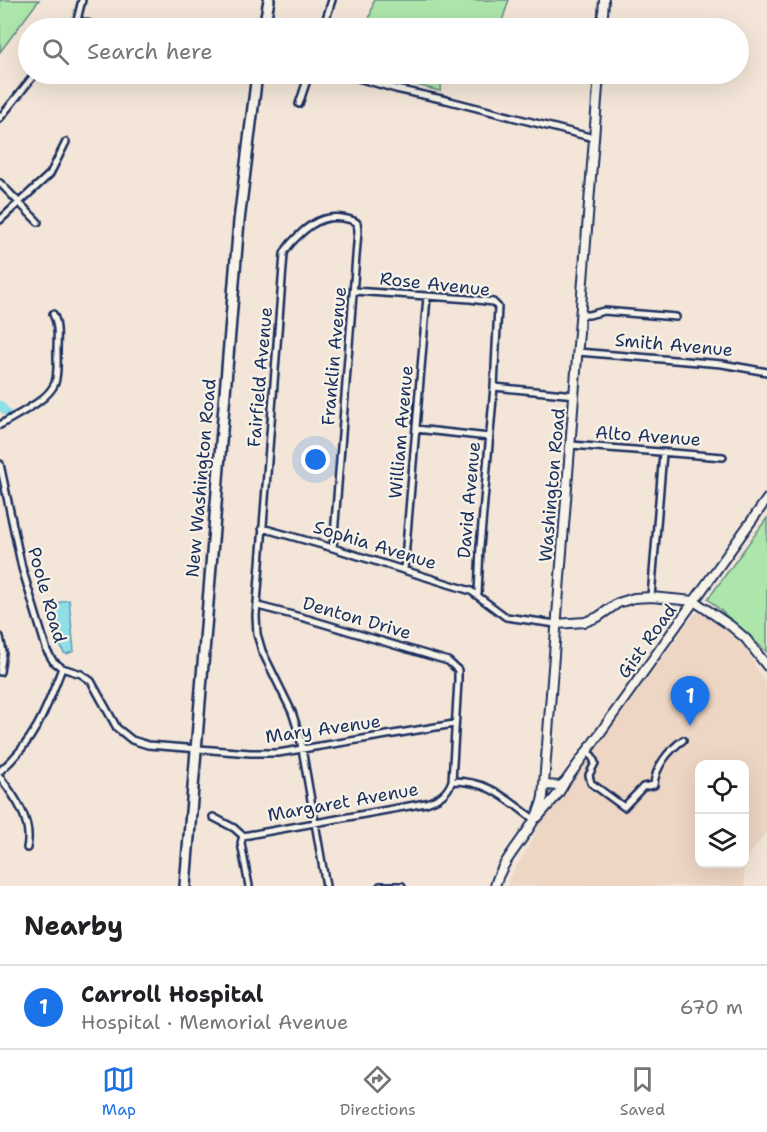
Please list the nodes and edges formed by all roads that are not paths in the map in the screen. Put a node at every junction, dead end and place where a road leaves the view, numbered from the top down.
1 (82, 0) edge
2 (269, 0) edge
3 (332, 0) edge
4 (604, 0) edge
5 (78, 18) edge
6 (266, 18) edge
7 (326, 18) edge
8 (603, 18) edge
9 (27, 84) edge
10 (256, 84) edge
11 (306, 84) edge
12 (379, 84) edge
13 (597, 84) edge
14 (299, 104) dead end
15 (0, 118) edge
16 (594, 138) junction
17 (66, 142) dead end
18 (0, 183) edge
19 (19, 203) junction
20 (0, 220) edge
21 (38, 222) dead end
22 (358, 238) joint
23 (354, 291) junction
24 (427, 297) junction
25 (53, 314) dead end
26 (581, 315) junction
27 (676, 317) dead end
28 (498, 321) joint
29 (578, 352) junction
30 (767, 372) edge
31 (494, 387) junction
32 (575, 395) junction
33 (0, 425) edge
34 (416, 429) junction
35 (489, 436) junction
36 (571, 445) junction
37 (663, 453) junction
38 (723, 457) dead end
39 (0, 464) edge
40 (767, 499) edge
41 (262, 528) junction
42 (333, 548) junction
43 (404, 570) junction
44 (478, 594) junction
45 (651, 597) junction
46 (694, 602) junction
47 (258, 606) junction
48 (556, 624) junction
49 (0, 637) edge
50 (767, 666) edge
51 (62, 668) junction
52 (0, 672) edge
53 (454, 724) junction
54 (683, 740) dead end
55 (196, 748) junction
56 (302, 750) junction
57 (587, 752) junction
58 (0, 771) edge
59 (0, 777) edge
60 (452, 781) junction
61 (565, 782) junction
62 (544, 785) junction
63 (213, 817) dead end
64 (535, 820) junction
65 (315, 822) junction
66 (243, 836) junction
67 (27, 848) dead end
68 (185, 886) edge
69 (249, 886) edge
70 (326, 886) edge
71 (380, 886) edge
72 (402, 886) edge
73 (495, 886) edge

1 - 5 street
2 - 6 main road
3 - 7 street
4 - 8 main road
9 - 15 street
10 - 55 main road, New Washington Road
11 - 14 street
12 - 16 street
13 - 16 main road, Washington Road
16 - 26 main road, Washington Road
17 - 19 street
18 - 19 street
19 - 20 street
19 - 21 street
22 - 23 street, Franklin Avenue
22 - 41 street, Fairfield Avenue
23 - 24 street, Rose Avenue
23 - 42 street, Franklin Avenue
24 - 28 street, Rose Avenue
24 - 34 street, William Avenue
25 - 33 street
26 - 27 street
26 - 29 main road, Washington Road
28 - 31 street, David Avenue
29 - 30 street, Smith Avenue
29 - 32 main road, Washington Road
31 - 32 street
31 - 35 street, David Avenue
32 - 36 main road, Washington Road
34 - 35 street
34 - 43 street, William Avenue
35 - 44 street, David Avenue
36 - 37 street, Alto Avenue
36 - 48 main road, Washington Road
37 - 38 street, Alto Avenue
37 - 45 street
39 - 51 street, Poole Road
40 - 46 main road, Gist Road
41 - 42 street, Sophia Avenue
41 - 47 street, Fairfield Avenue
42 - 43 street, Sophia Avenue
43 - 44 street, Sophia Avenue
44 - 48 street
45 - 46 main road
45 - 48 main road
46 - 50 main road
46 - 57 main road, Gist Road
47 - 53 street, Denton Drive
47 - 56 street, Fairfield Avenue
48 - 62 main road, Washington Road
49 - 52 street
51 - 55 street, Poole Road
51 - 58 street
53 - 56 street, Mary Avenue
53 - 60 street
54 - 57 street
55 - 56 street, Mary Avenue
55 - 68 main road, New Washington Road
56 - 65 street, Fairfield Avenue
57 - 61 main road, Gist Road
59 - 67 street
60 - 64 street
60 - 65 street, Margaret Avenue
61 - 62 main road
61 - 64 main road, Gist Road
62 - 64 main road, Washington Road
63 - 66 street
64 - 73 main road, Washington Road
65 - 66 street, Margaret Avenue
65 - 70 street, Fairfield Avenue
66 - 69 street
71 - 72 street

